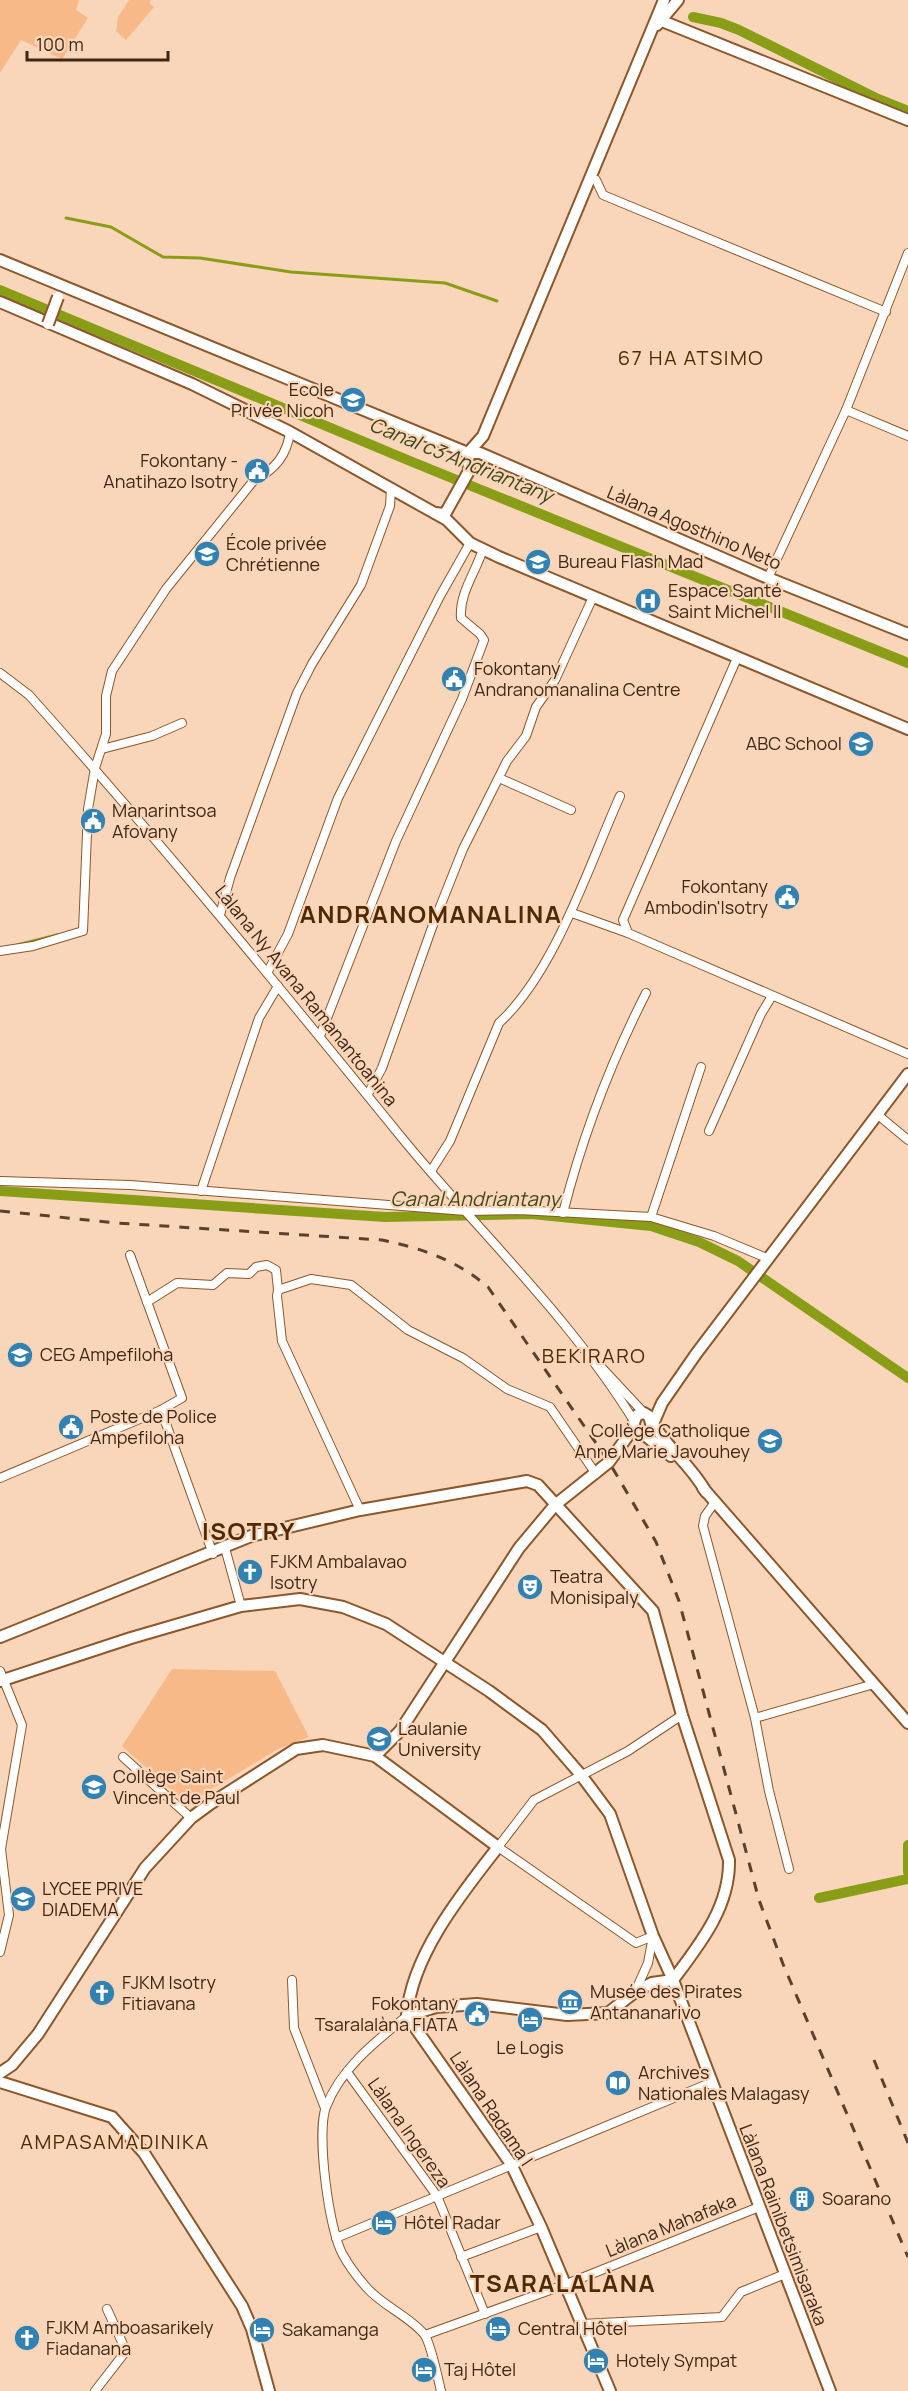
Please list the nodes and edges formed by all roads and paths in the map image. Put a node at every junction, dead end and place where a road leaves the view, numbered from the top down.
1 (664, 0) edge
2 (678, 0) edge
3 (662, 21) junction
4 (653, 28) junction
5 (908, 120) edge
6 (596, 180) junction
7 (908, 253) edge
8 (0, 260) edge
9 (52, 283) junction
10 (0, 302) edge
11 (886, 312) junction
12 (38, 318) junction
13 (846, 410) junction
14 (290, 432) junction
15 (908, 436) edge
16 (468, 453) junction
17 (480, 453) junction
18 (471, 467) junction
19 (391, 488) junction
20 (460, 491) junction
21 (435, 513) junction
22 (447, 520) junction
23 (470, 543) junction
24 (483, 549) junction
25 (768, 578) junction
26 (593, 597) junction
27 (908, 634) edge
28 (737, 658) junction
29 (0, 673) edge
30 (182, 723) dead end
31 (908, 729) edge
32 (102, 749) junction
33 (94, 768) junction
34 (499, 778) junction
35 (620, 796) dead end
36 (571, 810) dead end
37 (572, 913) junction
38 (220, 915) junction
39 (628, 933) junction
40 (0, 951) edge
41 (267, 973) junction
42 (278, 986) junction
43 (646, 993) dead end
44 (772, 996) junction
45 (320, 1036) junction
46 (908, 1054) edge
47 (701, 1067) dead end
48 (908, 1074) edge
49 (368, 1094) junction
50 (879, 1115) junction
51 (709, 1131) dead end
52 (908, 1140) edge
53 (431, 1171) junction
54 (0, 1181) edge
55 (201, 1191) junction
56 (466, 1211) junction
57 (563, 1213) junction
58 (651, 1217) junction
59 (130, 1255) dead end
60 (769, 1259) junction
61 (278, 1290) junction
62 (147, 1302) junction
63 (580, 1345) junction
64 (662, 1403) junction
65 (161, 1410) junction
66 (644, 1413) junction
67 (634, 1421) junction
68 (653, 1424) junction
69 (642, 1433) junction
70 (624, 1443) junction
71 (596, 1474) junction
72 (0, 1478) edge
73 (706, 1492) junction
74 (715, 1502) junction
75 (555, 1505) junction
76 (360, 1510) junction
77 (225, 1548) junction
78 (213, 1554) junction
79 (241, 1606) junction
80 (0, 1637) edge
81 (446, 1664) junction
82 (2, 1677) edge
83 (874, 1684) junction
84 (682, 1715) junction
85 (755, 1718) junction
86 (908, 1723) edge
87 (375, 1756) junction
88 (123, 1757) dead end
89 (581, 1776) junction
90 (191, 1818) junction
91 (498, 1847) junction
92 (789, 1869) dead end
93 (653, 1936) junction
94 (0, 1952) edge
95 (292, 1980) dead end
96 (673, 1980) junction
97 (635, 1992) junction
98 (407, 2016) junction
99 (347, 2072) junction
100 (0, 2073) edge
101 (0, 2082) edge
102 (710, 2083) junction
103 (325, 2108) junction
104 (510, 2164) junction
105 (437, 2196) junction
106 (759, 2207) junction
107 (541, 2227) junction
108 (336, 2238) junction
109 (461, 2257) junction
110 (785, 2274) junction
111 (564, 2285) junction
112 (107, 2309) dead end
113 (485, 2314) junction
114 (581, 2325) junction
115 (425, 2335) junction
116 (95, 2391) edge
117 (269, 2391) edge
118 (441, 2391) edge
119 (610, 2391) edge
120 (830, 2391) edge

1 - 4 street
2 - 3 street
3 - 4 street
3 - 5 street
3 - 6 street
4 - 16 street
6 - 11 street
6 - 17 street
7 - 11 street
8 - 9 street
9 - 12 street, bridge
9 - 16 street
10 - 12 street
11 - 13 street
12 - 14 street
13 - 15 street
13 - 25 street
14 - 19 street
14 - 32 street
16 - 17 street, Làlana Agosthino Neto
16 - 18 street
17 - 18 street
17 - 25 street, Làlana Agosthino Neto
18 - 20 street
19 - 21 street
19 - 38 street
20 - 21 street
20 - 22 street
21 - 22 street
22 - 23 street
23 - 24 street
23 - 41 street
24 - 26 street
24 - 45 street
25 - 27 street, Làlana Agosthino Neto
26 - 28 street
26 - 34 street
28 - 31 street
28 - 39 street
29 - 33 street, Làlana Ny Avana Ramanantoanina
30 - 32 street
32 - 33 street
33 - 38 street, Làlana Ny Avana Ramanantoanina
33 - 40 street
34 - 36 street
34 - 49 street
35 - 37 street
37 - 39 street
37 - 53 street
38 - 41 street, Làlana Ny Avana Ramanantoanina
39 - 44 street
41 - 42 street, Làlana Ny Avana Ramanantoanina
42 - 45 street, Làlana Ny Avana Ramanantoanina
42 - 55 street
43 - 57 street
44 - 46 street
44 - 51 street
45 - 49 street, Làlana Ny Avana Ramanantoanina
47 - 58 street
48 - 50 street
49 - 53 street, Làlana Ny Avana Ramanantoanina
50 - 52 street
50 - 60 street
53 - 56 street, Làlana Ny Avana Ramanantoanina
54 - 55 street
55 - 56 street
56 - 57 street
56 - 63 street, Làlana Ny Avana Ramanantoanina
57 - 58 street
58 - 60 street
59 - 62 street
60 - 64 street
61 - 62 street
61 - 71 street
61 - 76 street
62 - 65 street
63 - 66 street
63 - 67 street
64 - 66 street
64 - 68 street
65 - 72 street
65 - 78 street
66 - 67 street
66 - 68 street
67 - 69 street
67 - 70 street
68 - 69 street
68 - 73 street
69 - 70 street
69 - 73 street
70 - 71 street
71 - 75 street
73 - 74 street
74 - 83 street
74 - 85 street
75 - 76 street
75 - 81 street
75 - 84 street
76 - 77 street
77 - 78 street
77 - 79 street
78 - 80 street
79 - 81 street, Làlana Rainibetsimisaraka
79 - 82 street, Làlana Rainibetsimisaraka
81 - 87 street
81 - 89 street, Làlana Rainibetsimisaraka
82 - 94 street
83 - 85 street
83 - 86 street
84 - 89 street
84 - 96 street
85 - 92 street
87 - 90 street
87 - 91 street
88 - 90 street
89 - 91 street
89 - 93 street, Làlana Rainibetsimisaraka
90 - 100 street
91 - 93 street
91 - 98 street
93 - 96 street, Làlana Rainibetsimisaraka
93 - 97 street
95 - 103 street
96 - 97 street
96 - 102 street, Làlana Rainibetsimisaraka
97 - 98 street
98 - 99 street
98 - 104 street, Làlana Radama I
99 - 103 street
99 - 105 street, Làlana Ingereza
101 - 117 street
102 - 104 street
102 - 106 street, Làlana Rainibetsimisaraka
103 - 108 street
104 - 105 street
104 - 107 street, Làlana Radama I
105 - 108 street
105 - 109 street, Làlana Ingereza
106 - 110 street, Làlana Rainibetsimisaraka
106 - 111 street, Làlana Mahafaka
107 - 109 street
107 - 111 street, Làlana Radama I
108 - 115 street
109 - 113 street, Làlana Ingereza
110 - 114 street
110 - 120 street, Làlana Rainibetsimisaraka
111 - 113 street, Làlana Mahafaka
111 - 114 street, Làlana Radama I
112 - 116 street
113 - 115 street, Làlana Mahafaka
114 - 119 street, Làlana Radama I
115 - 118 street

